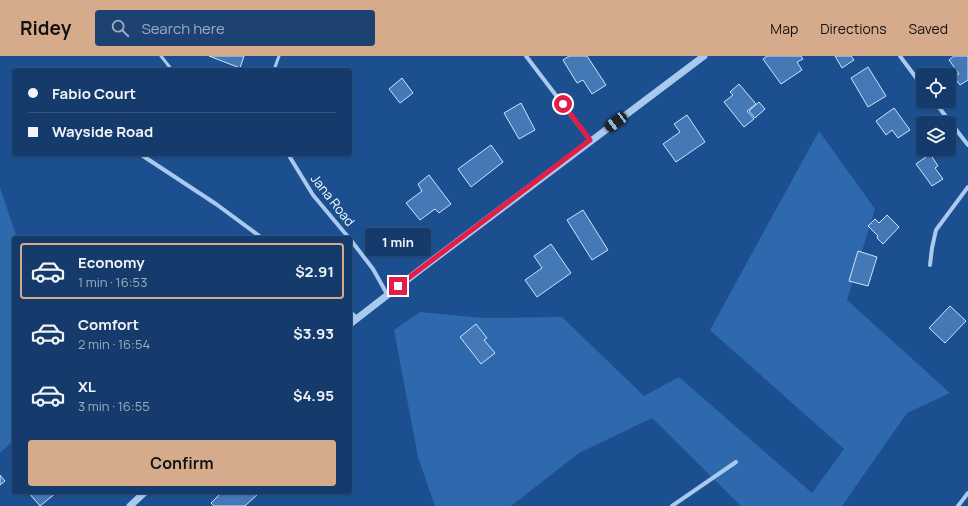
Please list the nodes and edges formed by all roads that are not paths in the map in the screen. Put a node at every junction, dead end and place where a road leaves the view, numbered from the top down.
1 (160, 56) edge
2 (279, 56) edge
3 (526, 56) edge
4 (704, 56) edge
5 (900, 56) edge
6 (170, 68) edge
7 (275, 68) edge
8 (916, 78) edge
9 (939, 108) edge
10 (590, 140) junction
11 (968, 145) edge
12 (143, 156) edge
13 (289, 156) edge
14 (968, 187) edge
15 (259, 236) edge
16 (348, 236) edge
17 (352, 241) edge
18 (930, 265) dead end
19 (387, 294) junction
20 (352, 314) edge
21 (357, 318) junction
22 (352, 322) edge
23 (736, 462) dead end
24 (968, 493) edge
25 (143, 494) edge
26 (130, 506) edge
27 (672, 506) edge
28 (958, 506) edge

1 - 6 lane
2 - 7 lane
3 - 10 street
4 - 10 street
5 - 8 street
9 - 11 street
10 - 19 street
12 - 15 street
13 - 16 street, Jana Road
14 - 18 street
17 - 19 street, Jana Road
19 - 21 street
20 - 21 street
21 - 22 street
23 - 27 street
24 - 28 street
25 - 26 street

